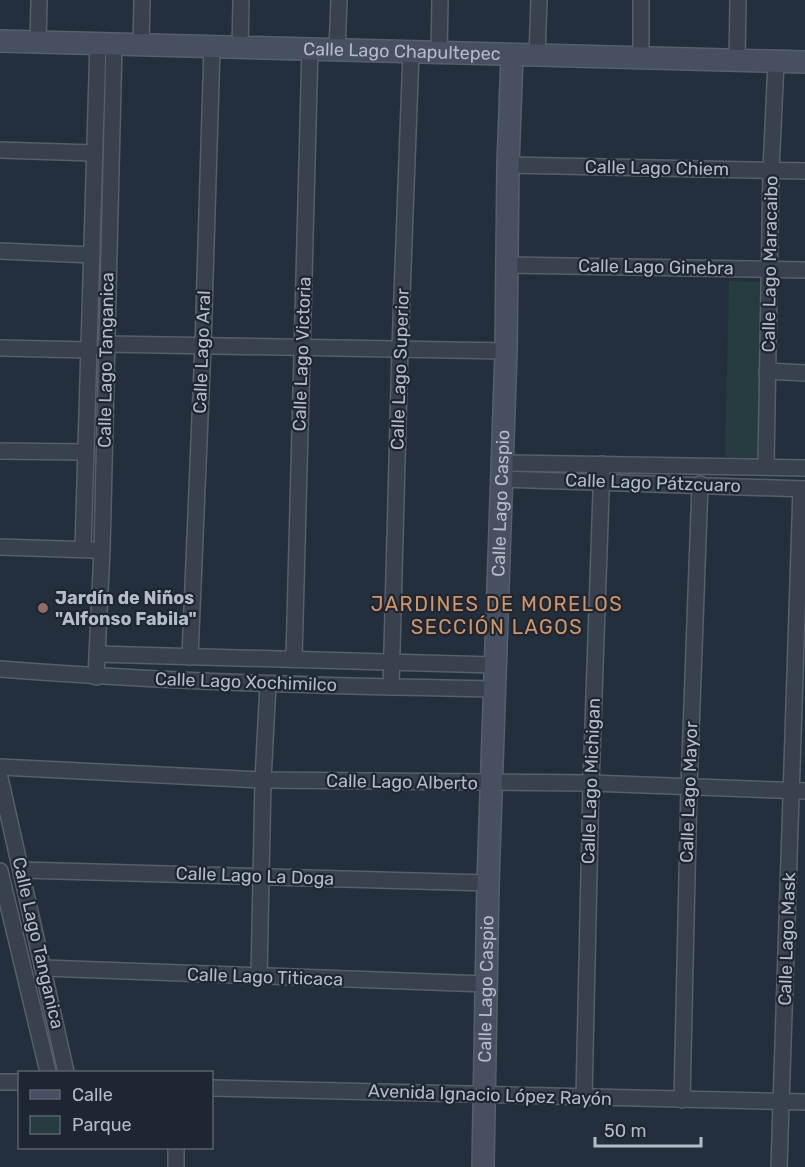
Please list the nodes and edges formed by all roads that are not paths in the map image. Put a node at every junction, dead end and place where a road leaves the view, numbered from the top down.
1 (39, 0) edge
2 (142, 0) edge
3 (241, 0) edge
4 (339, 0) edge
5 (440, 0) edge
6 (539, 0) edge
7 (641, 0) edge
8 (738, 0) edge
9 (0, 41) edge
10 (38, 42) junction
11 (106, 43) junction
12 (141, 45) junction
13 (213, 47) junction
14 (240, 48) junction
15 (310, 48) junction
16 (337, 50) junction
17 (411, 52) junction
18 (439, 54) junction
19 (512, 55) junction
20 (537, 56) junction
21 (641, 58) junction
22 (737, 61) junction
23 (776, 62) junction
24 (805, 62) edge
25 (0, 150) edge
26 (93, 153) junction
27 (508, 165) junction
28 (771, 170) junction
29 (805, 171) edge
30 (0, 251) edge
31 (92, 255) junction
32 (507, 265) junction
33 (770, 269) junction
34 (805, 270) edge
35 (106, 344) junction
36 (203, 345) junction
37 (302, 347) junction
38 (0, 348) edge
39 (400, 349) junction
40 (90, 350) junction
41 (506, 351) junction
42 (767, 371) junction
43 (805, 372) edge
44 (0, 451) edge
45 (86, 452) junction
46 (602, 464) junction
47 (653, 465) junction
48 (766, 466) junction
49 (805, 468) edge
50 (501, 471) junction
51 (601, 482) junction
52 (653, 483) junction
53 (700, 484) junction
54 (803, 489) edge
55 (0, 547) edge
56 (83, 549) junction
57 (102, 550) junction
58 (97, 654) junction
59 (190, 657) junction
60 (294, 659) junction
61 (391, 662) junction
62 (494, 665) junction
63 (0, 669) edge
64 (96, 677) junction
65 (268, 684) junction
66 (391, 687) junction
67 (493, 689) junction
68 (0, 767) edge
69 (0, 778) edge
70 (263, 780) junction
71 (492, 783) junction
72 (591, 783) junction
73 (689, 787) junction
74 (798, 791) edge
75 (0, 870) edge
76 (22, 870) junction
77 (262, 875) junction
78 (488, 883) junction
79 (27, 895) junction
80 (6, 897) junction
81 (44, 968) junction
82 (259, 977) junction
83 (486, 984) junction
84 (48, 1071) edge
85 (66, 1071) edge
86 (0, 1082) edge
87 (18, 1082) edge
88 (213, 1088) edge
89 (484, 1094) junction
90 (584, 1098) junction
91 (681, 1100) junction
92 (781, 1101) junction
93 (805, 1102) edge
94 (176, 1149) edge
95 (176, 1167) edge
96 (483, 1167) edge
97 (779, 1167) edge

1 - 10 street
2 - 12 street
3 - 14 street
4 - 16 street
5 - 18 street
6 - 20 street
7 - 21 street
8 - 22 street
9 - 10 street, Calle Lago Chapultepec
10 - 11 street, Calle Lago Chapultepec
11 - 12 street, Calle Lago Chapultepec
11 - 26 street, Calle Lago Tanganica
11 - 35 street, Calle Lago Tanganica
12 - 13 street, Calle Lago Chapultepec
13 - 14 street, Calle Lago Chapultepec
13 - 36 street, Calle Lago Aral
14 - 15 street, Calle Lago Chapultepec
15 - 16 street, Calle Lago Chapultepec
15 - 37 street, Calle Lago Victoria
16 - 17 street, Calle Lago Chapultepec
17 - 18 street, Calle Lago Chapultepec
17 - 39 street, Calle Lago Superior
18 - 19 street, Calle Lago Chapultepec
19 - 20 street, Calle Lago Chapultepec
19 - 27 street, Calle Lago Caspio
20 - 21 street, Calle Lago Chapultepec
21 - 22 street, Calle Lago Chapultepec
22 - 23 street, Calle Lago Chapultepec
23 - 24 street, Calle Lago Chapultepec
23 - 28 street, Calle Lago Maracaibo
25 - 26 street
26 - 31 street, Calle Lago Tanganica
27 - 28 street, Calle Lago Chiem
27 - 32 street, Calle Lago Caspio
28 - 29 street, Calle Lago Chiem
28 - 33 street, Calle Lago Maracaibo
30 - 31 street
31 - 40 street, Calle Lago Tanganica
32 - 33 street, Calle Lago Ginebra
32 - 41 street, Calle Lago Caspio
33 - 34 street, Calle Lago Ginebra
33 - 42 street, Calle Lago Maracaibo
35 - 36 street
35 - 57 street, Calle Lago Tanganica
36 - 37 street
36 - 59 street, Calle Lago Aral
37 - 39 street
37 - 60 street, Calle Lago Victoria
38 - 40 street
39 - 41 street
39 - 61 street, Calle Lago Superior
40 - 45 street, Calle Lago Tanganica
41 - 50 street, Calle Lago Caspio
42 - 43 street
42 - 48 street, Calle Lago Maracaibo
44 - 45 street
45 - 56 street, Calle Lago Tanganica
46 - 47 street, Calle Lago Pátzcuaro
46 - 50 street, Calle Lago Pátzcuaro
46 - 51 street, Calle Lago Michigan
47 - 48 street, Calle Lago Pátzcuaro
47 - 52 street
48 - 49 street, Calle Lago Pátzcuaro
50 - 51 street, Calle Lago Pátzcuaro
50 - 62 street, Calle Lago Caspio
51 - 52 street, Calle Lago Pátzcuaro
51 - 72 street, Calle Lago Michigan
52 - 53 street, Calle Lago Pátzcuaro
53 - 54 street, Calle Lago Pátzcuaro
53 - 73 street, Calle Lago Mayor
54 - 74 street, Calle Lago Mask
55 - 56 street
56 - 57 street
57 - 58 street, Calle Lago Tanganica
58 - 59 street, Calle Lago Xochimilco
58 - 64 street, Calle Lago Tanganica
59 - 60 street, Calle Lago Xochimilco
60 - 61 street, Calle Lago Xochimilco
61 - 62 street, Calle Lago Xochimilco
61 - 66 street, Calle Lago Superior
62 - 67 street, Calle Lago Caspio
63 - 64 street, Calle Lago Xochimilco
64 - 65 street, Calle Lago Xochimilco
65 - 66 street, Calle Lago Xochimilco
65 - 70 street
66 - 67 street, Calle Lago Xochimilco
67 - 71 street, Calle Lago Caspio
68 - 70 street, Calle Lago Alberto
69 - 76 street, Calle Lago Tanganica
70 - 71 street, Calle Lago Alberto
70 - 77 street
71 - 72 street, Calle Lago Alberto
71 - 78 street, Calle Lago Caspio
72 - 73 street, Calle Lago Alberto
72 - 90 street, Calle Lago Michigan
73 - 74 street, Calle Lago Alberto
73 - 91 street, Calle Lago Mayor
74 - 92 street, Calle Lago Mask
75 - 80 street, Calle Lago Tanganica
76 - 77 street, Calle Lago La Doga
76 - 79 street, Calle Lago Tanganica
77 - 78 street, Calle Lago La Doga
77 - 82 street
78 - 83 street, Calle Lago Caspio
79 - 80 street
79 - 81 street, Calle Lago Tanganica
80 - 84 street, Calle Lago Tanganica
81 - 82 street, Calle Lago Titicaca
81 - 85 street, Calle Lago Tanganica
82 - 83 street, Calle Lago Titicaca
83 - 89 street, Calle Lago Caspio
86 - 87 street
88 - 89 street, Avenida Ignacio López Rayón
89 - 90 street, Avenida Ignacio López Rayón
89 - 96 street, Calle Lago Caspio
90 - 91 street, Avenida Ignacio López Rayón
91 - 92 street, Avenida Ignacio López Rayón
92 - 93 street, Avenida Ignacio López Rayón
92 - 97 street, Calle Lago Mask
94 - 95 street

